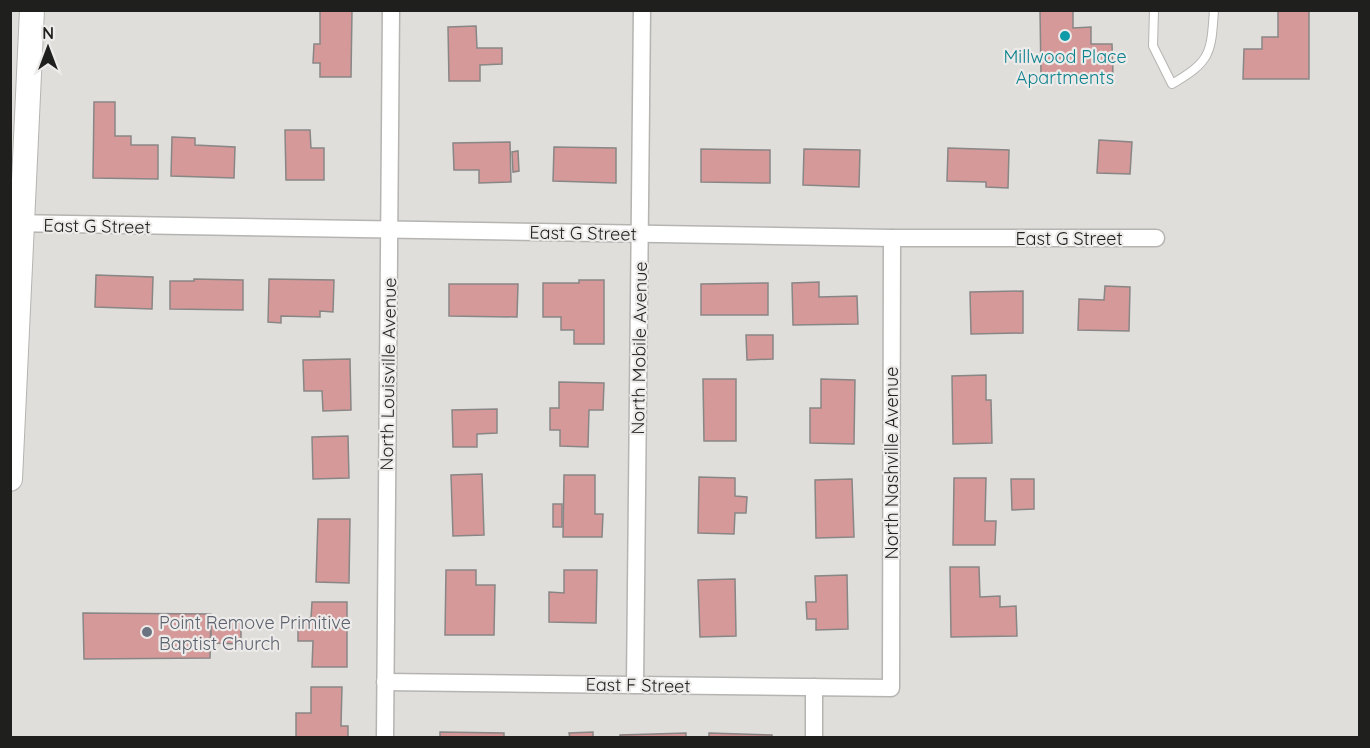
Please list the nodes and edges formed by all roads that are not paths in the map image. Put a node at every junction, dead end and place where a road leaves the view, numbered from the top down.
1 (32, 10) edge
2 (391, 10) edge
3 (642, 10) edge
4 (1154, 10) edge
5 (1214, 10) edge
6 (17, 224) edge
7 (390, 230) junction
8 (640, 234) junction
9 (892, 238) junction
10 (1156, 238) dead end
11 (10, 479) edge
12 (385, 682) junction
13 (635, 685) junction
14 (814, 687) junction
15 (891, 688) joint
16 (385, 738) edge
17 (814, 738) edge

1 - 6 street
2 - 7 street, North Louisville Avenue
3 - 8 street, North Mobile Avenue
4 - 5 lane
6 - 7 street, East G Street
6 - 11 street
7 - 8 street, East G Street
7 - 12 street, North Louisville Avenue
8 - 9 street, East G Street
8 - 13 street, North Mobile Avenue
9 - 10 street, East G Street
9 - 15 street, North Nashville Avenue
12 - 13 street, East F Street
12 - 16 street, North Louisville Avenue
13 - 14 street, East F Street
14 - 15 street, East F Street
14 - 17 street

